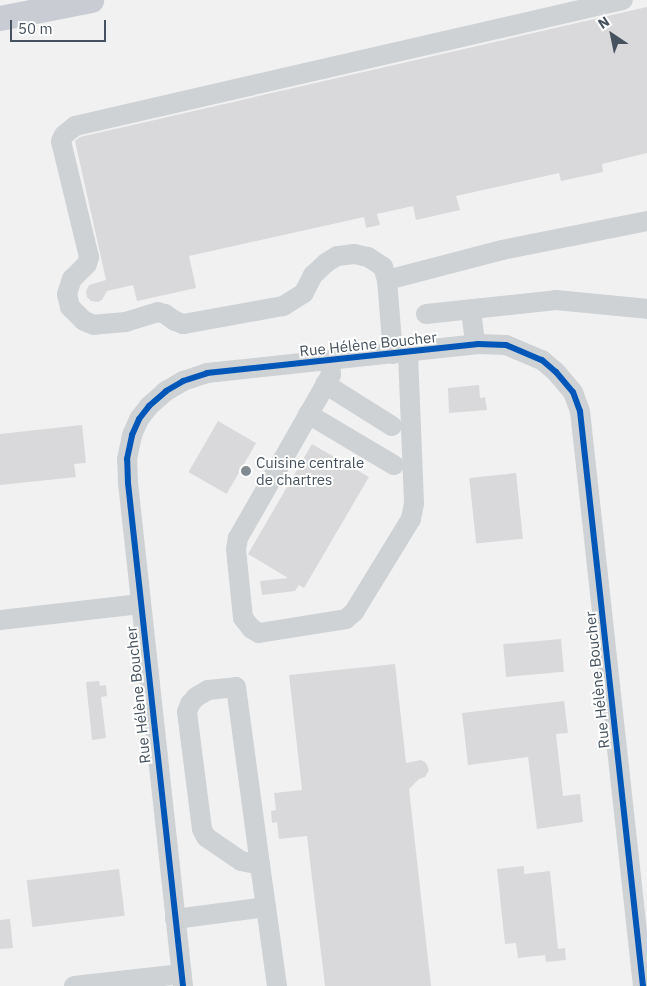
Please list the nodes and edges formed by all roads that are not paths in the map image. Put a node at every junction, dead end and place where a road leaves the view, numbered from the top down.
1 (91, 0) edge
2 (624, 0) edge
3 (0, 18) edge
4 (647, 221) edge
5 (387, 280) junction
6 (647, 308) edge
7 (471, 310) junction
8 (426, 314) dead end
9 (474, 344) junction
10 (400, 353) junction
11 (330, 361) junction
12 (325, 384) junction
13 (308, 414) junction
14 (392, 426) dead end
15 (394, 465) dead end
16 (140, 604) junction
17 (0, 620) edge
18 (260, 865) junction
19 (266, 907) junction
20 (175, 919) junction
21 (182, 980) edge
22 (74, 986) edge
23 (277, 986) edge
24 (644, 986) edge

1 - 3 main road
2 - 5 street
4 - 5 street
5 - 10 street
6 - 7 street
7 - 8 street
7 - 9 street
9 - 10 street, Rue Hélène Boucher
9 - 24 street, Rue Hélène Boucher
10 - 11 street, Rue Hélène Boucher
10 - 13 street
11 - 12 street
11 - 16 street, Rue Hélène Boucher
12 - 13 street
12 - 14 street
13 - 15 street
16 - 17 street
16 - 20 street, Rue Hélène Boucher
18 - 18 street
18 - 19 street
19 - 20 street
19 - 23 street
20 - 21 street, Rue Hélène Boucher
21 - 22 street

